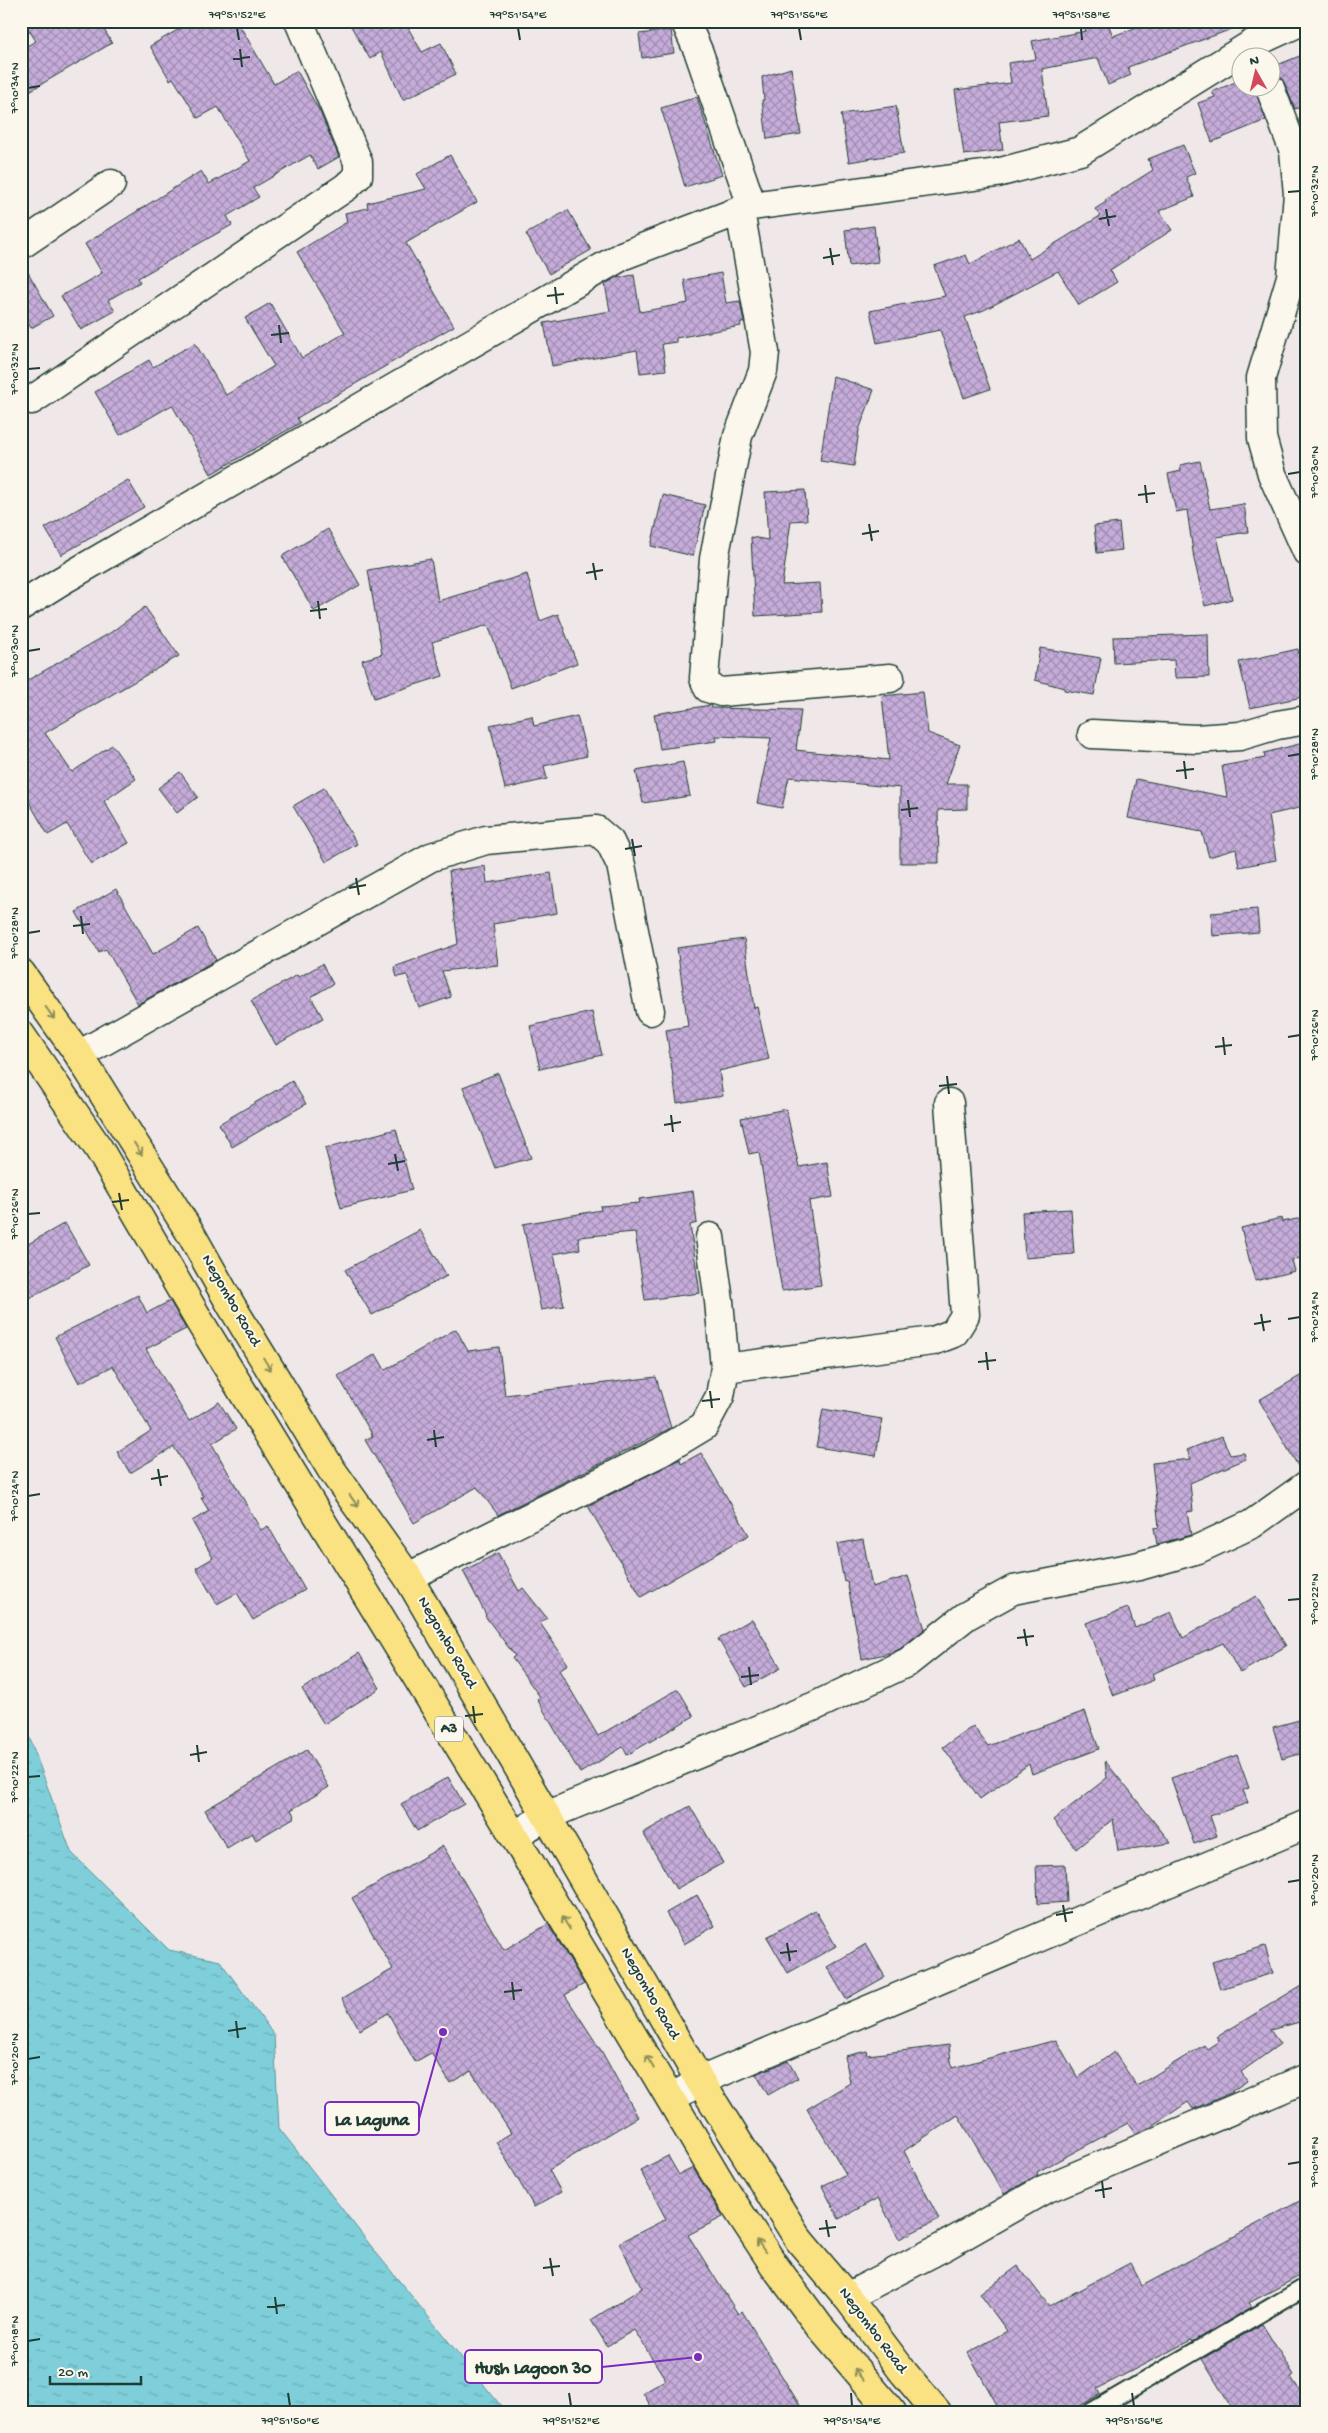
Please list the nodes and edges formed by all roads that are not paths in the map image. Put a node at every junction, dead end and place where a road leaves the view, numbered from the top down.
1 (299, 21) edge
2 (685, 21) edge
3 (1302, 21) edge
4 (1260, 48) edge
5 (1230, 65) edge
6 (1274, 98) edge
7 (111, 184) dead end
8 (746, 208) junction
9 (21, 245) edge
10 (32, 400) dead end
11 (1307, 552) edge
12 (21, 606) edge
13 (890, 678) dead end
14 (1307, 720) edge
15 (1092, 734) dead end
16 (21, 973) edge
17 (650, 1011) dead end
18 (21, 1035) edge
19 (79, 1055) junction
20 (949, 1103) dead end
21 (710, 1237) dead end
22 (725, 1368) junction
23 (1307, 1485) edge
24 (408, 1577) junction
25 (546, 1816) junction
26 (1307, 1824) edge
27 (514, 1836) junction
28 (1307, 2078) edge
29 (700, 2081) junction
30 (672, 2098) junction
31 (1307, 2286) edge
32 (847, 2297) junction
33 (892, 2412) edge
34 (937, 2412) edge
35 (1091, 2412) edge

1 - 10 street
2 - 8 street
3 - 4 street
5 - 8 street
6 - 11 street
7 - 9 street
8 - 12 street
8 - 13 street
14 - 15 street
16 -> 19 highway, Negombo Road / A3
17 - 19 street
18 - 27 highway, Negombo Road / A3
19 -> 24 highway, Negombo Road / A3
20 - 22 street
21 - 22 street
22 - 24 street
23 - 25 street
24 - 25 highway, Negombo Road / A3
25 - 27 street
25 - 29 highway, Negombo Road / A3
26 - 29 street
30 -> 27 highway, Negombo Road / A3
28 - 32 street
29 - 30 street
29 - 32 highway, Negombo Road / A3
33 -> 30 highway, Negombo Road / A3
31 - 35 lane
32 - 34 highway, Negombo Road / A3

